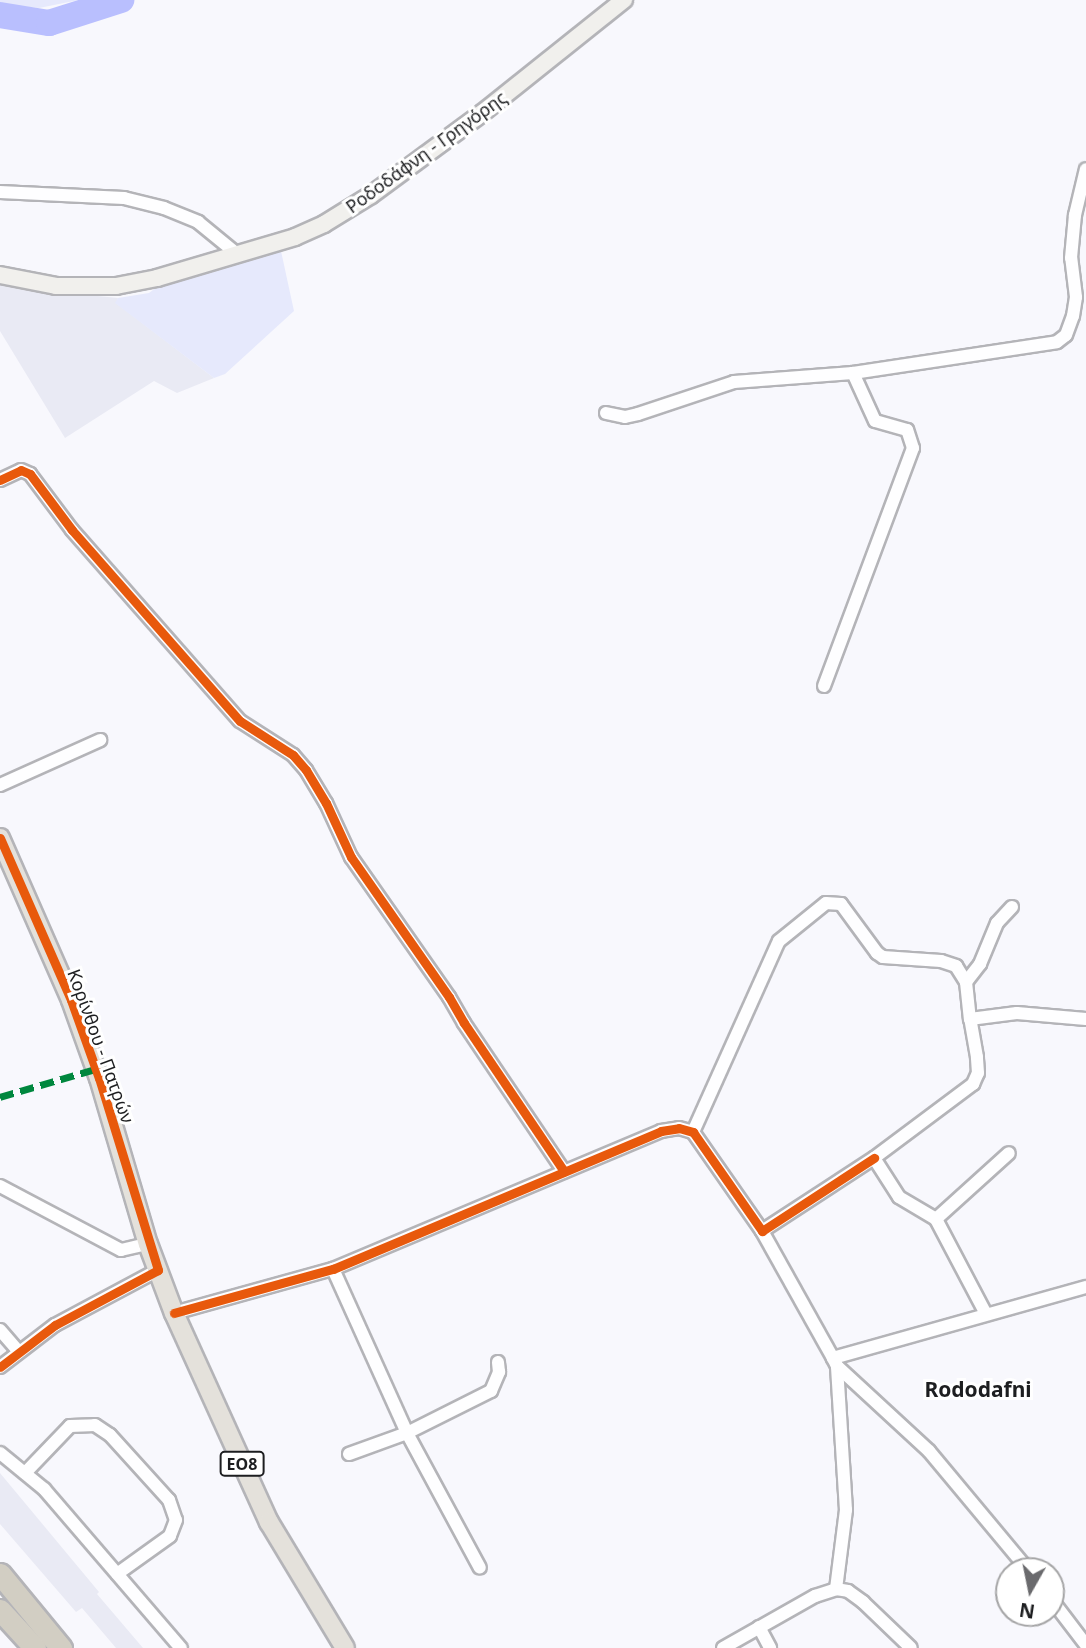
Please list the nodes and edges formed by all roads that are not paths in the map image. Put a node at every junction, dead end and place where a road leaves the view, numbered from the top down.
1 (624, 0) edge
2 (1086, 169) edge
3 (0, 192) edge
4 (237, 254) junction
5 (0, 275) edge
6 (853, 373) junction
7 (606, 412) dead end
8 (0, 480) edge
9 (824, 686) dead end
10 (100, 740) dead end
11 (0, 785) edge
12 (0, 838) edge
13 (1012, 906) dead end
14 (966, 982) junction
15 (970, 1019) junction
16 (1086, 1019) edge
17 (693, 1132) junction
18 (1009, 1153) dead end
19 (874, 1158) junction
20 (564, 1171) junction
21 (0, 1186) edge
22 (936, 1219) junction
23 (762, 1231) junction
24 (148, 1244) junction
25 (332, 1269) junction
26 (158, 1270) junction
27 (1086, 1287) edge
28 (174, 1313) junction
29 (986, 1314) junction
30 (0, 1330) edge
31 (18, 1351) junction
32 (498, 1362) dead end
33 (835, 1362) junction
34 (0, 1367) edge
35 (407, 1433) junction
36 (0, 1453) edge
37 (349, 1454) dead end
38 (25, 1474) junction
39 (1018, 1557) edge
40 (480, 1568) dead end
41 (0, 1574) edge
42 (117, 1574) junction
43 (836, 1589) junction
44 (0, 1610) edge
45 (1065, 1617) edge
46 (760, 1627) junction
47 (1086, 1645) edge
48 (36, 1648) edge
49 (61, 1648) edge
50 (181, 1648) edge
51 (345, 1648) edge
52 (723, 1648) edge
53 (770, 1648) edge
54 (911, 1648) edge

1 - 4 main road, Ροδοδάφνη - Γρηγόρης
2 - 6 street
3 - 4 street
4 - 5 main road, Ροδοδάφνη - Γρηγόρης
6 - 7 street
6 - 9 street
8 - 20 street
10 - 11 street
12 - 24 main road, Κορίνθου - Πατρών / ΕΟ8
13 - 14 street
14 - 15 street
14 - 17 street
15 - 16 street
15 - 19 street
17 - 20 street
17 - 23 street
18 - 22 street
19 - 22 street
19 - 23 street
20 - 25 street
21 - 24 street
22 - 29 street
23 - 33 street
24 - 26 main road, Κορίνθου - Πατρών / ΕΟ8
25 - 28 street
25 - 35 street
26 - 28 main road, ΕΟ8
26 - 31 street
27 - 29 street
28 - 51 main road, ΕΟ8
29 - 33 street
30 - 31 street
31 - 34 street
32 - 35 street
33 - 39 street
33 - 43 street
35 - 37 street
35 - 40 street
36 - 38 street
38 - 42 street
38 - 42 street
41 - 49 highway
42 - 50 street
43 - 46 street
43 - 54 street
44 - 48 highway
45 - 47 street
46 - 52 street
46 - 53 street

